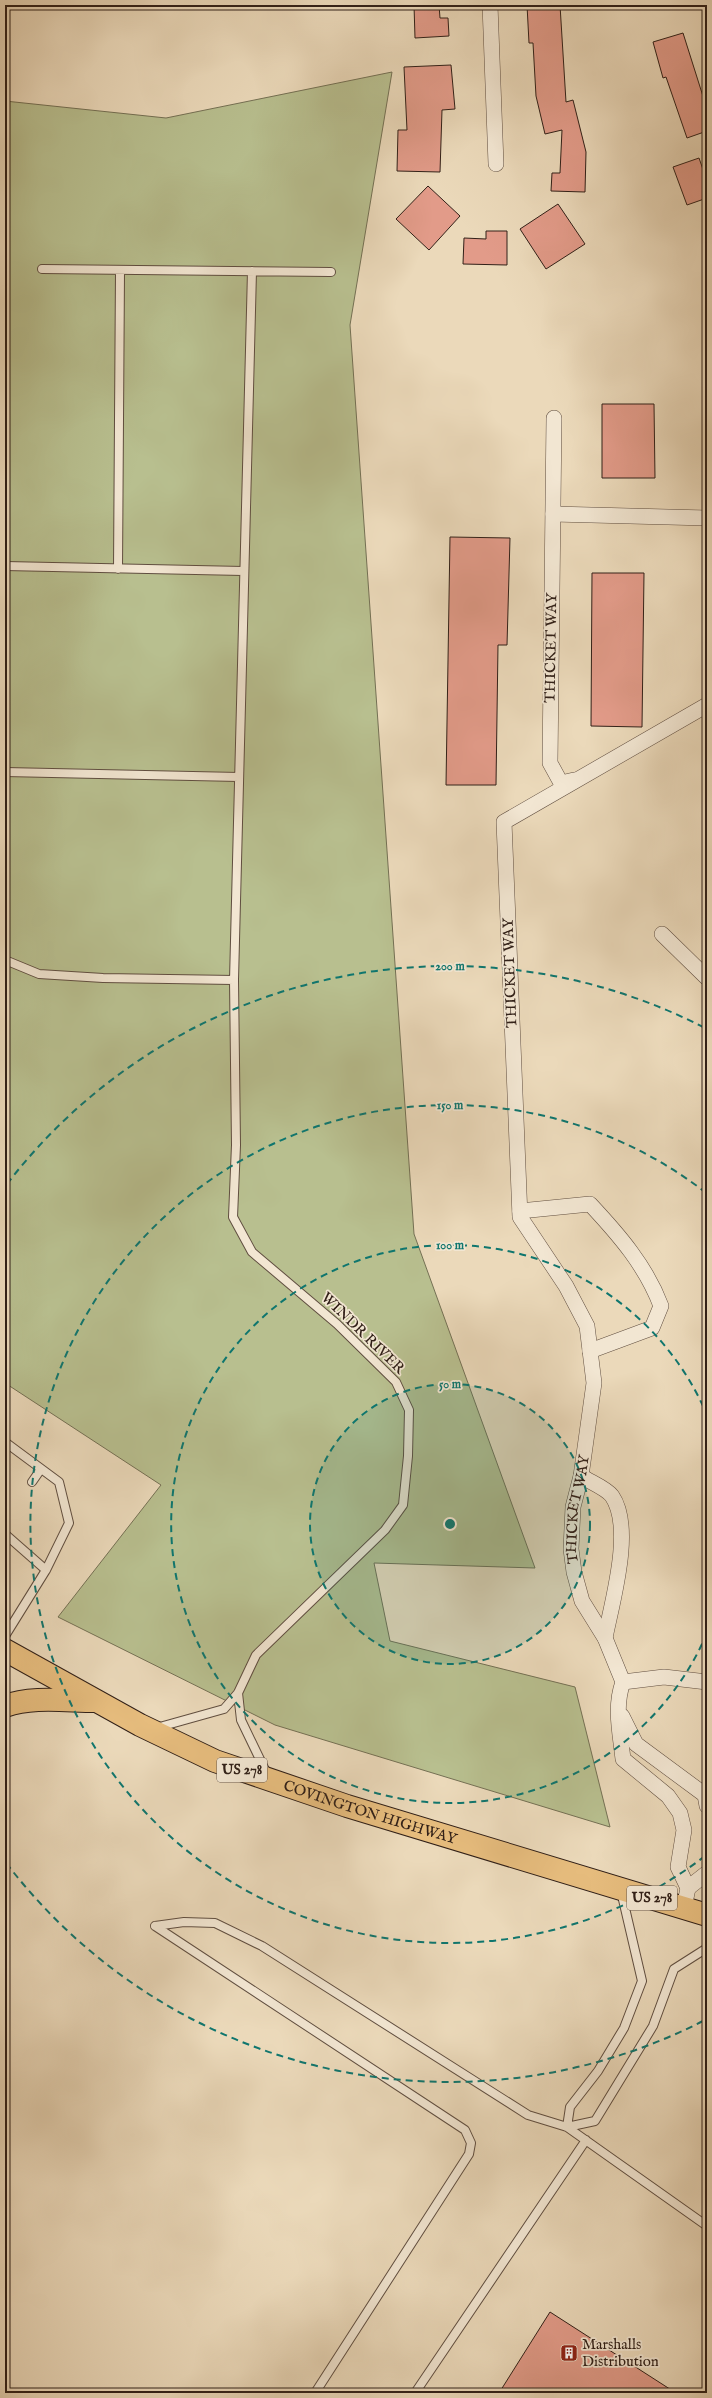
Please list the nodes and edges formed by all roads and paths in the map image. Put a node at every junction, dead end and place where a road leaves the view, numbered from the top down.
1 (490, 5) edge
2 (496, 164) dead end
3 (42, 269) dead end
4 (120, 270) junction
5 (252, 272) junction
6 (331, 272) dead end
7 (554, 418) dead end
8 (553, 514) junction
9 (707, 518) edge
10 (5, 566) edge
11 (118, 569) junction
12 (243, 571) junction
13 (707, 705) edge
14 (5, 772) edge
15 (239, 777) junction
16 (579, 778) junction
17 (662, 934) dead end
18 (5, 960) edge
19 (707, 978) edge
20 (234, 980) junction
21 (520, 1211) junction
22 (590, 1351) junction
23 (5, 1442) edge
24 (41, 1469) junction
25 (581, 1476) junction
26 (32, 1482) dead end
27 (5, 1534) edge
28 (46, 1570) junction
29 (5, 1636) edge
30 (605, 1638) junction
31 (5, 1650) edge
32 (623, 1682) junction
33 (707, 1682) edge
34 (238, 1693) junction
35 (98, 1701) junction
36 (5, 1706) edge
37 (617, 1707) junction
38 (149, 1729) junction
39 (270, 1780) junction
40 (707, 1806) edge
41 (707, 1873) edge
42 (620, 1889) junction
43 (686, 1898) junction
44 (707, 1915) edge
45 (707, 1948) edge
46 (567, 2127) junction
47 (586, 2140) junction
48 (707, 2226) edge
49 (315, 2393) edge
50 (414, 2393) edge

1 - 2 street
3 - 4 lane
4 - 5 lane
4 - 11 lane
5 - 6 lane
5 - 12 lane, WINDR RIVER
7 - 8 street, THICKET WAY
8 - 9 street
8 - 16 street, THICKET WAY
10 - 11 lane
11 - 12 lane
12 - 15 lane, WINDR RIVER
13 - 16 street, THICKET WAY
14 - 15 lane
15 - 20 lane, WINDR RIVER
16 - 21 street, THICKET WAY
17 - 19 street
18 - 20 lane
20 - 34 lane, WINDR RIVER
21 - 22 street, THICKET WAY
21 - 22 street
22 - 25 street, THICKET WAY
23 - 24 lane
24 - 26 lane
24 - 28 lane
25 - 30 street, THICKET WAY
25 - 30 street
27 - 28 lane
28 - 29 lane
30 - 32 street, THICKET WAY
31 - 35 main road, COVINGTON HIGHWAY / US 278
32 - 33 street
32 - 37 street
34 - 38 lane, WINDR RIVER
34 - 39 lane
35 - 36 main road
35 - 38 main road, COVINGTON HIGHWAY / US 278
37 - 40 street
37 - 43 street
38 - 39 main road, COVINGTON HIGHWAY / US 278
39 - 42 main road, COVINGTON HIGHWAY / US 278
41 - 43 street
42 - 43 main road, COVINGTON HIGHWAY / US 278
42 - 46 lane
43 - 44 main road, COVINGTON HIGHWAY / US 278
45 - 46 lane
46 - 47 lane
46 - 49 lane
47 - 48 lane
47 - 50 lane

